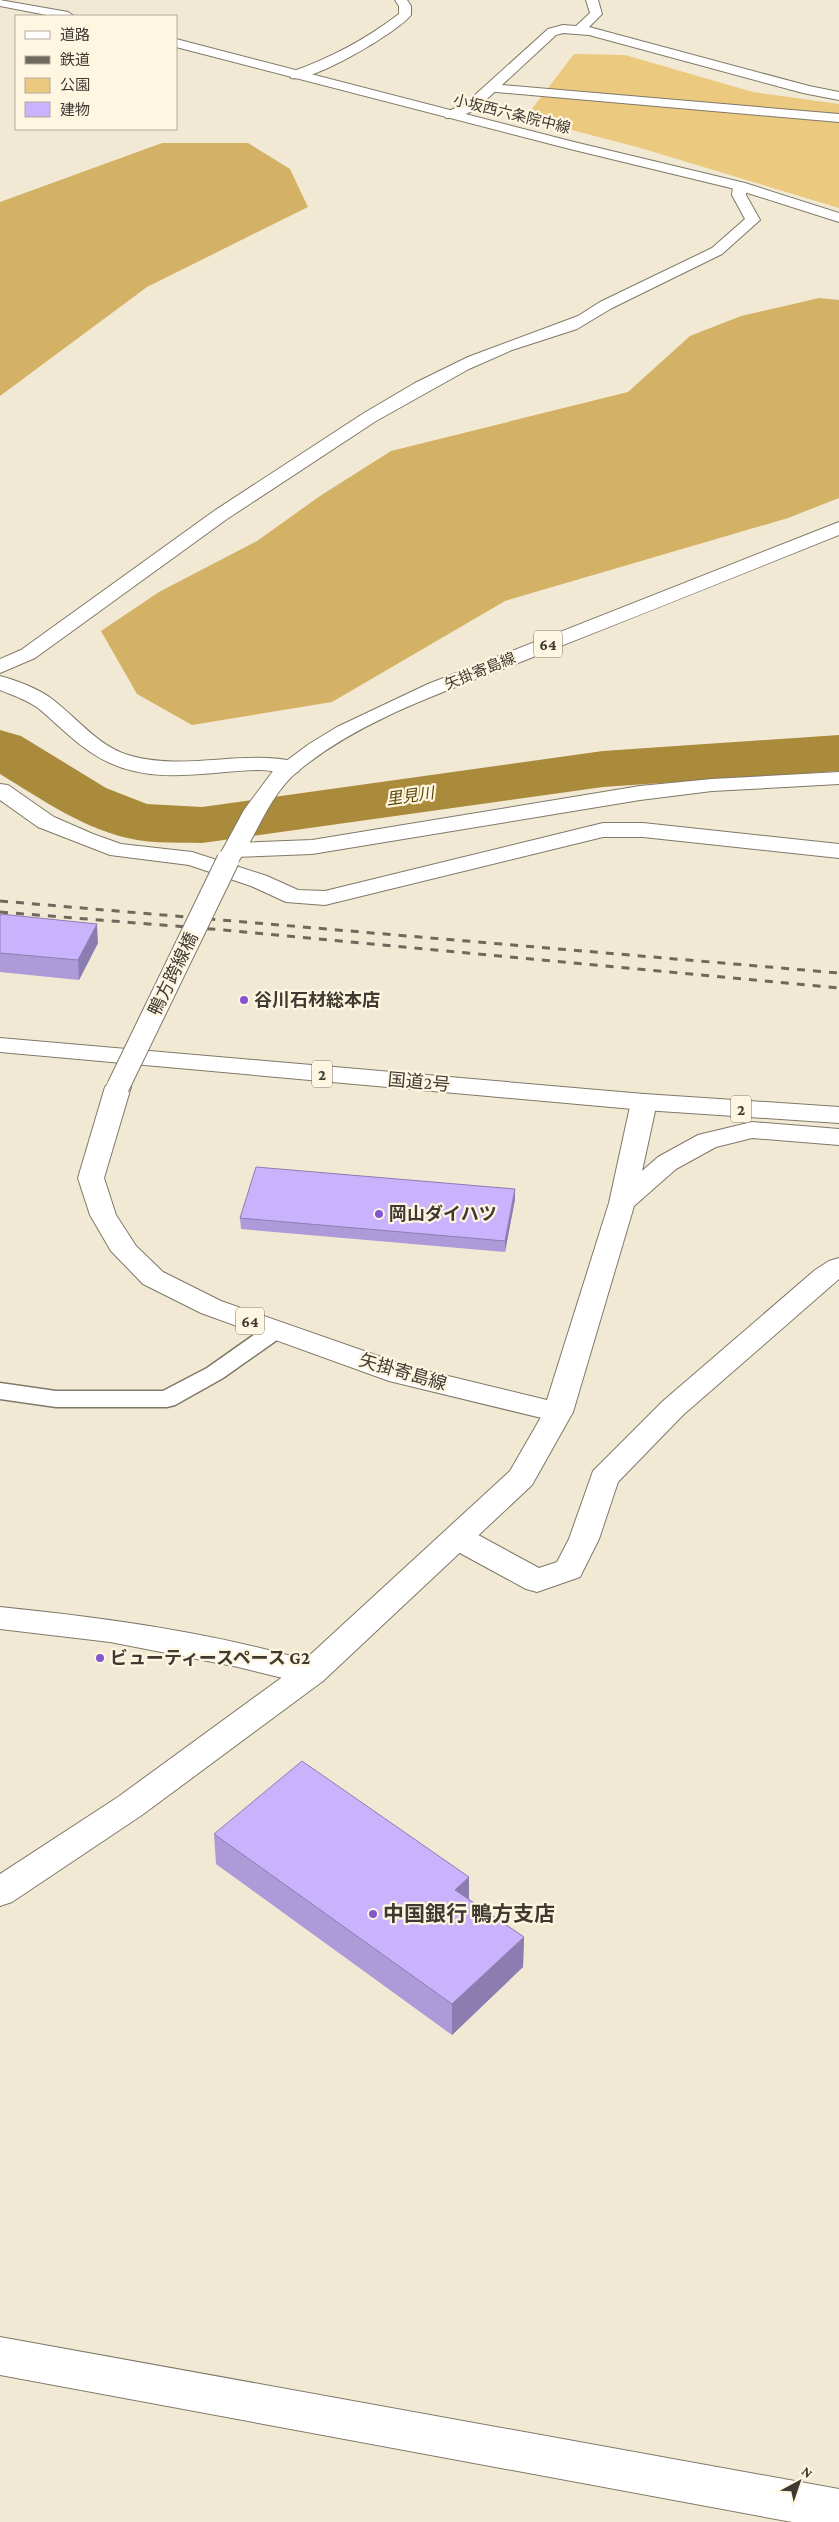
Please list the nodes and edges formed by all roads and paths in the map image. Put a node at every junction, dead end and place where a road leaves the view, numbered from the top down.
1 (401, 0) edge
2 (592, 0) edge
3 (0, 2) edge
4 (63, 15) edge
5 (579, 30) junction
6 (178, 44) edge
7 (296, 75) junction
8 (490, 88) junction
9 (839, 96) edge
10 (451, 115) junction
11 (839, 118) edge
12 (740, 186) junction
13 (839, 218) edge
14 (839, 528) edge
15 (0, 666) edge
16 (0, 682) edge
17 (290, 767) junction
18 (839, 778) edge
19 (0, 790) edge
20 (234, 850) junction
21 (839, 851) edge
22 (0, 1045) edge
23 (118, 1087) joint
24 (644, 1102) junction
25 (839, 1115) edge
26 (839, 1137) edge
27 (622, 1203) junction
28 (839, 1267) edge
29 (276, 1330) junction
30 (0, 1391) edge
31 (558, 1412) junction
32 (458, 1538) junction
33 (0, 1618) edge
34 (311, 1674) junction
35 (0, 1892) edge
36 (0, 2356) edge
37 (839, 2510) edge

1 - 7 main road
2 - 5 main road
3 - 4 main road
5 - 8 main road
5 - 9 main road
6 - 7 main road, 小坂西六条院中線
7 - 10 main road, 小坂西六条院中線
8 - 10 main road
8 - 11 main road
10 - 12 main road, 小坂西六条院中線
12 - 13 main road, 小坂西六条院中線
12 - 15 main road
14 - 17 main road, 矢掛寄島線 / 64
16 - 17 main road
17 - 20 main road, 矢掛寄島線 / 64
18 - 20 main road
19 - 21 main road
20 - 23 main road, 鴨方跨線橋 / 64, bridge
22 - 24 main road, 国道2号 / 2
23 - 29 main road, 矢掛寄島線 / 64
24 - 25 main road, 国道2号 / 2
24 - 27 main road
26 - 27 main road
27 - 31 main road
28 - 32 main road
29 - 30 lane
29 - 31 main road, 矢掛寄島線 / 64
31 - 32 main road
32 - 34 main road
33 - 34 main road
34 - 35 main road
36 - 37 main road

